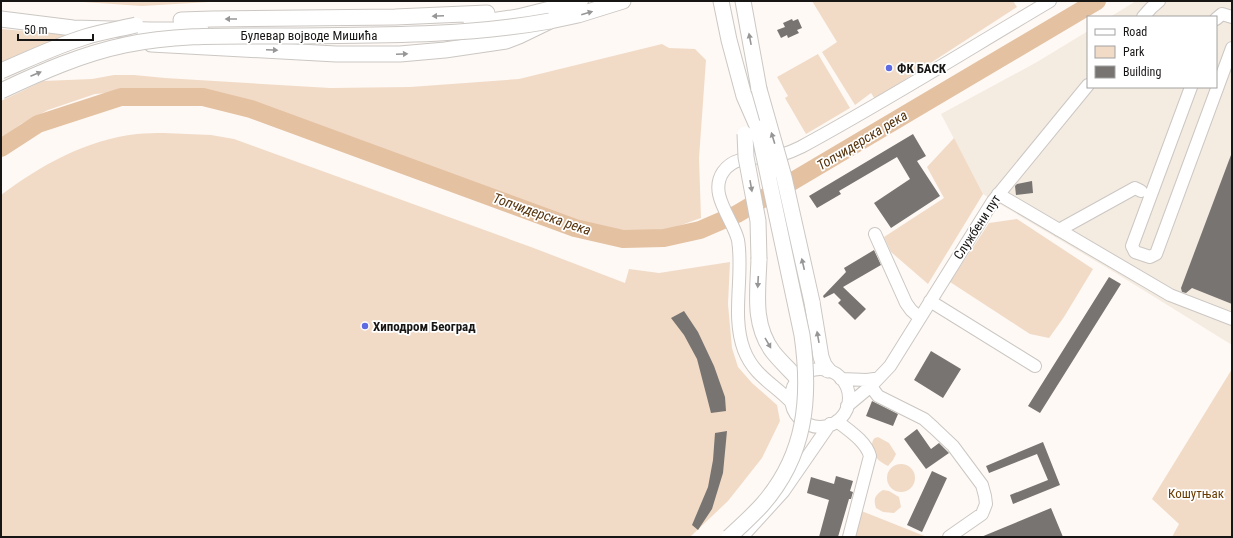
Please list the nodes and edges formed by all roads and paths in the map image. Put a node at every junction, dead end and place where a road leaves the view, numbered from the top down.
1 (623, 1) edge
2 (710, 1) edge
3 (721, 1) edge
4 (743, 1) edge
5 (1050, 1) edge
6 (1159, 1) edge
7 (570, 2) edge
8 (1, 10) edge
9 (724, 16) junction
10 (1145, 16) edge
11 (1232, 17) edge
12 (1217, 18) edge
13 (1, 19) edge
14 (550, 21) junction
15 (136, 25) junction
16 (77, 28) junction
17 (1232, 48) edge
18 (1, 71) edge
19 (1087, 86) edge
20 (1191, 88) edge
21 (759, 89) junction
22 (1, 91) edge
23 (744, 96) junction
24 (758, 128) junction
25 (1141, 191) dead end
26 (998, 194) junction
27 (1059, 230) junction
28 (875, 234) dead end
29 (930, 301) junction
30 (920, 318) junction
31 (1232, 319) edge
32 (1035, 366) dead end
33 (828, 370) junction
34 (841, 379) junction
35 (872, 381) junction
36 (796, 383) junction
37 (771, 384) junction
38 (792, 403) junction
39 (847, 406) junction
40 (801, 420) junction
41 (833, 423) junction
42 (796, 475) junction
43 (729, 537) edge
44 (742, 537) edge
45 (849, 537) edge
46 (949, 537) edge

14 -> 1 main road, Булевар војводе Мишића
2 - 9 main road
3 - 9 main road
21 -> 4 main road
5 - 37 street
6 - 10 street
7 -> 15 main road, Булевар војводе Мишића
7 - 16 main road
8 - 15 main road
9 - 23 main road
11 - 12 street
13 - 16 main road
16 -> 14 main road, bridge
22 -> 14 main road, Булевар војводе Мишића, bridge
15 - 18 main road, Булевар војводе Мишића, bridge
17 - 20 street
19 - 26 street, Службени пут
21 - 24 main road, bridge
33 -> 21 main road, bridge
23 - 24 main road
23 -> 36 main road, bridge
24 - 43 main road, bridge
25 - 27 street
26 - 27 street
26 - 29 street, Службени пут
27 - 31 street
28 - 30 street
29 - 30 street, Службени пут
29 - 32 street
30 - 35 street, Службени пут
33 - 34 street
33 - 36 street
34 - 35 street
34 - 39 street
35 - 39 street, Службени пут
35 - 46 street
36 - 37 street
36 - 38 street
37 - 38 street
38 - 40 street
39 - 41 street
40 - 41 street
40 - 42 street
41 - 42 street
41 - 45 street
42 - 44 street

